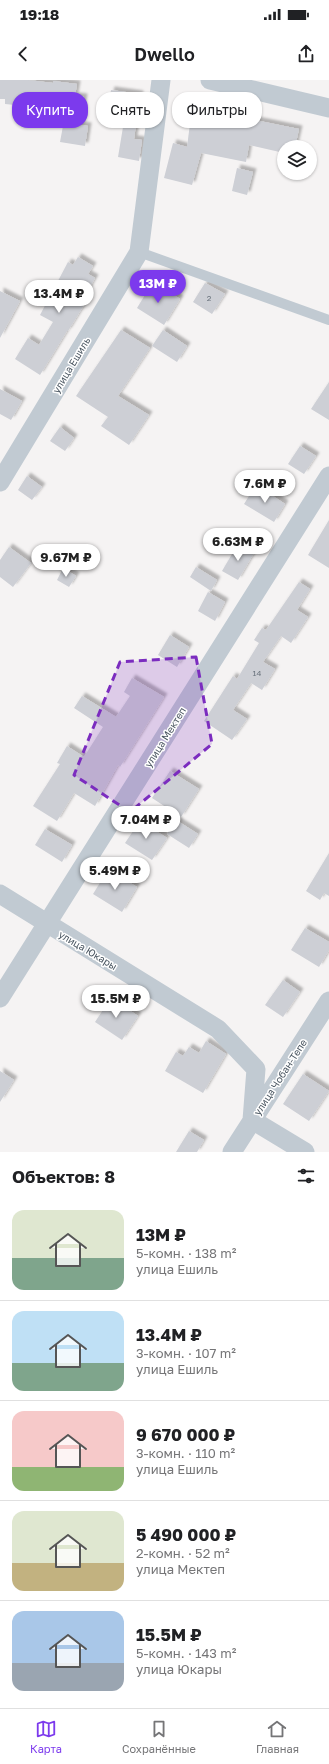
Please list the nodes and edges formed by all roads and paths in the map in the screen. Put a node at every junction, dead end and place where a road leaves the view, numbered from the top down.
1 (161, 80) edge
2 (210, 80) edge
3 (329, 108) edge
4 (139, 252) junction
5 (329, 320) edge
6 (329, 476) edge
7 (0, 482) edge
8 (0, 894) edge
9 (47, 925) junction
10 (0, 998) edge
11 (329, 1001) edge
12 (252, 1120) junction
13 (232, 1152) edge
14 (305, 1152) edge

1 - 4 street, улица Ешиль
2 - 3 street
4 - 5 lane
4 - 7 street, улица Ешиль
6 - 9 street, улица Мектеп
8 - 9 street, улица Юкары
9 - 10 street, улица Мектеп
9 - 12 street, улица Юкары
11 - 12 street, улица Чобан-Тепе
12 - 13 street, улица Чобан-Тепе
12 - 14 street

